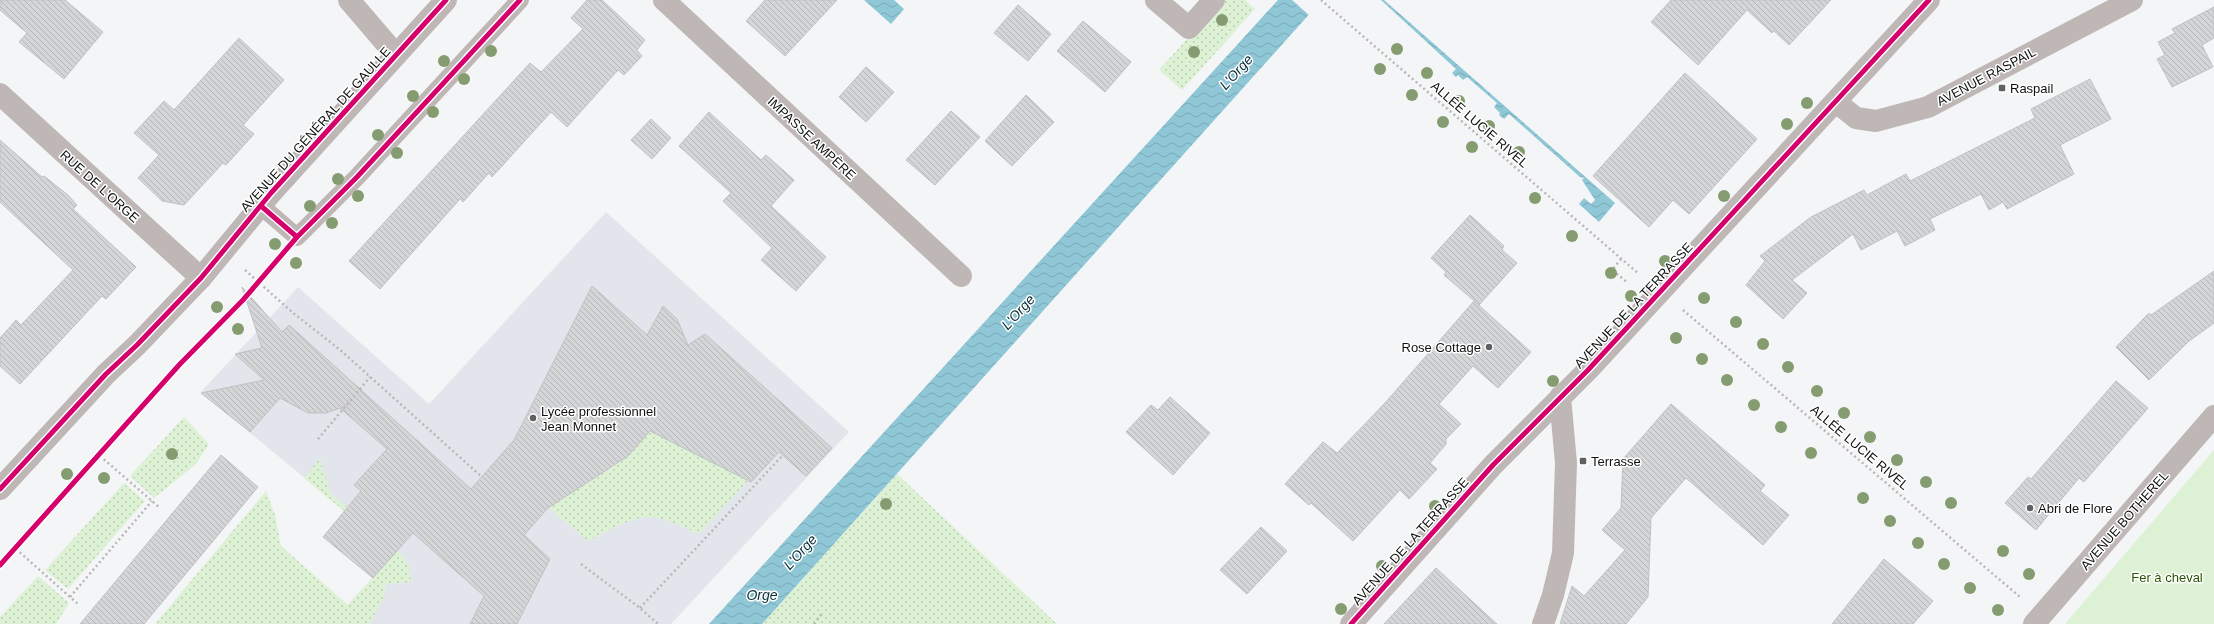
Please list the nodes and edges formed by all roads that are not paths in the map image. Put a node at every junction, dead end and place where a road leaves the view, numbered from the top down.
1 (349, 0) edge
2 (446, 0) edge
3 (520, 0) edge
4 (664, 0) edge
5 (1156, 0) edge
6 (1214, 0) edge
7 (1929, 0) edge
8 (2132, 0) edge
9 (396, 55) junction
10 (0, 94) edge
11 (1836, 102) junction
12 (261, 206) junction
13 (961, 276) dead end
14 (201, 278) junction
15 (1560, 397) junction
16 (2214, 416) edge
17 (0, 489) edge
18 (1351, 624) edge
19 (1543, 624) edge
20 (2034, 624) edge

1 - 9 street
2 - 9 street, AVENUE DU GÉNÉRAL DE GAULLE
3 - 12 lane
4 - 13 street, IMPASSE AMPÈRE
5 - 6 street
7 - 11 street, AVENUE DE LA TERRASSE
8 - 11 street, AVENUE RASPAIL
9 - 12 street, AVENUE DU GÉNÉRAL DE GAULLE
10 - 14 street, RUE DE L'ORGE
11 - 15 street, AVENUE DE LA TERRASSE
12 - 14 street, AVENUE DU GÉNÉRAL DE GAULLE
14 - 17 street, AVENUE DU GÉNÉRAL DE GAULLE
15 - 18 street, AVENUE DE LA TERRASSE
15 - 19 street
16 - 20 street, AVENUE BOTHEREL

